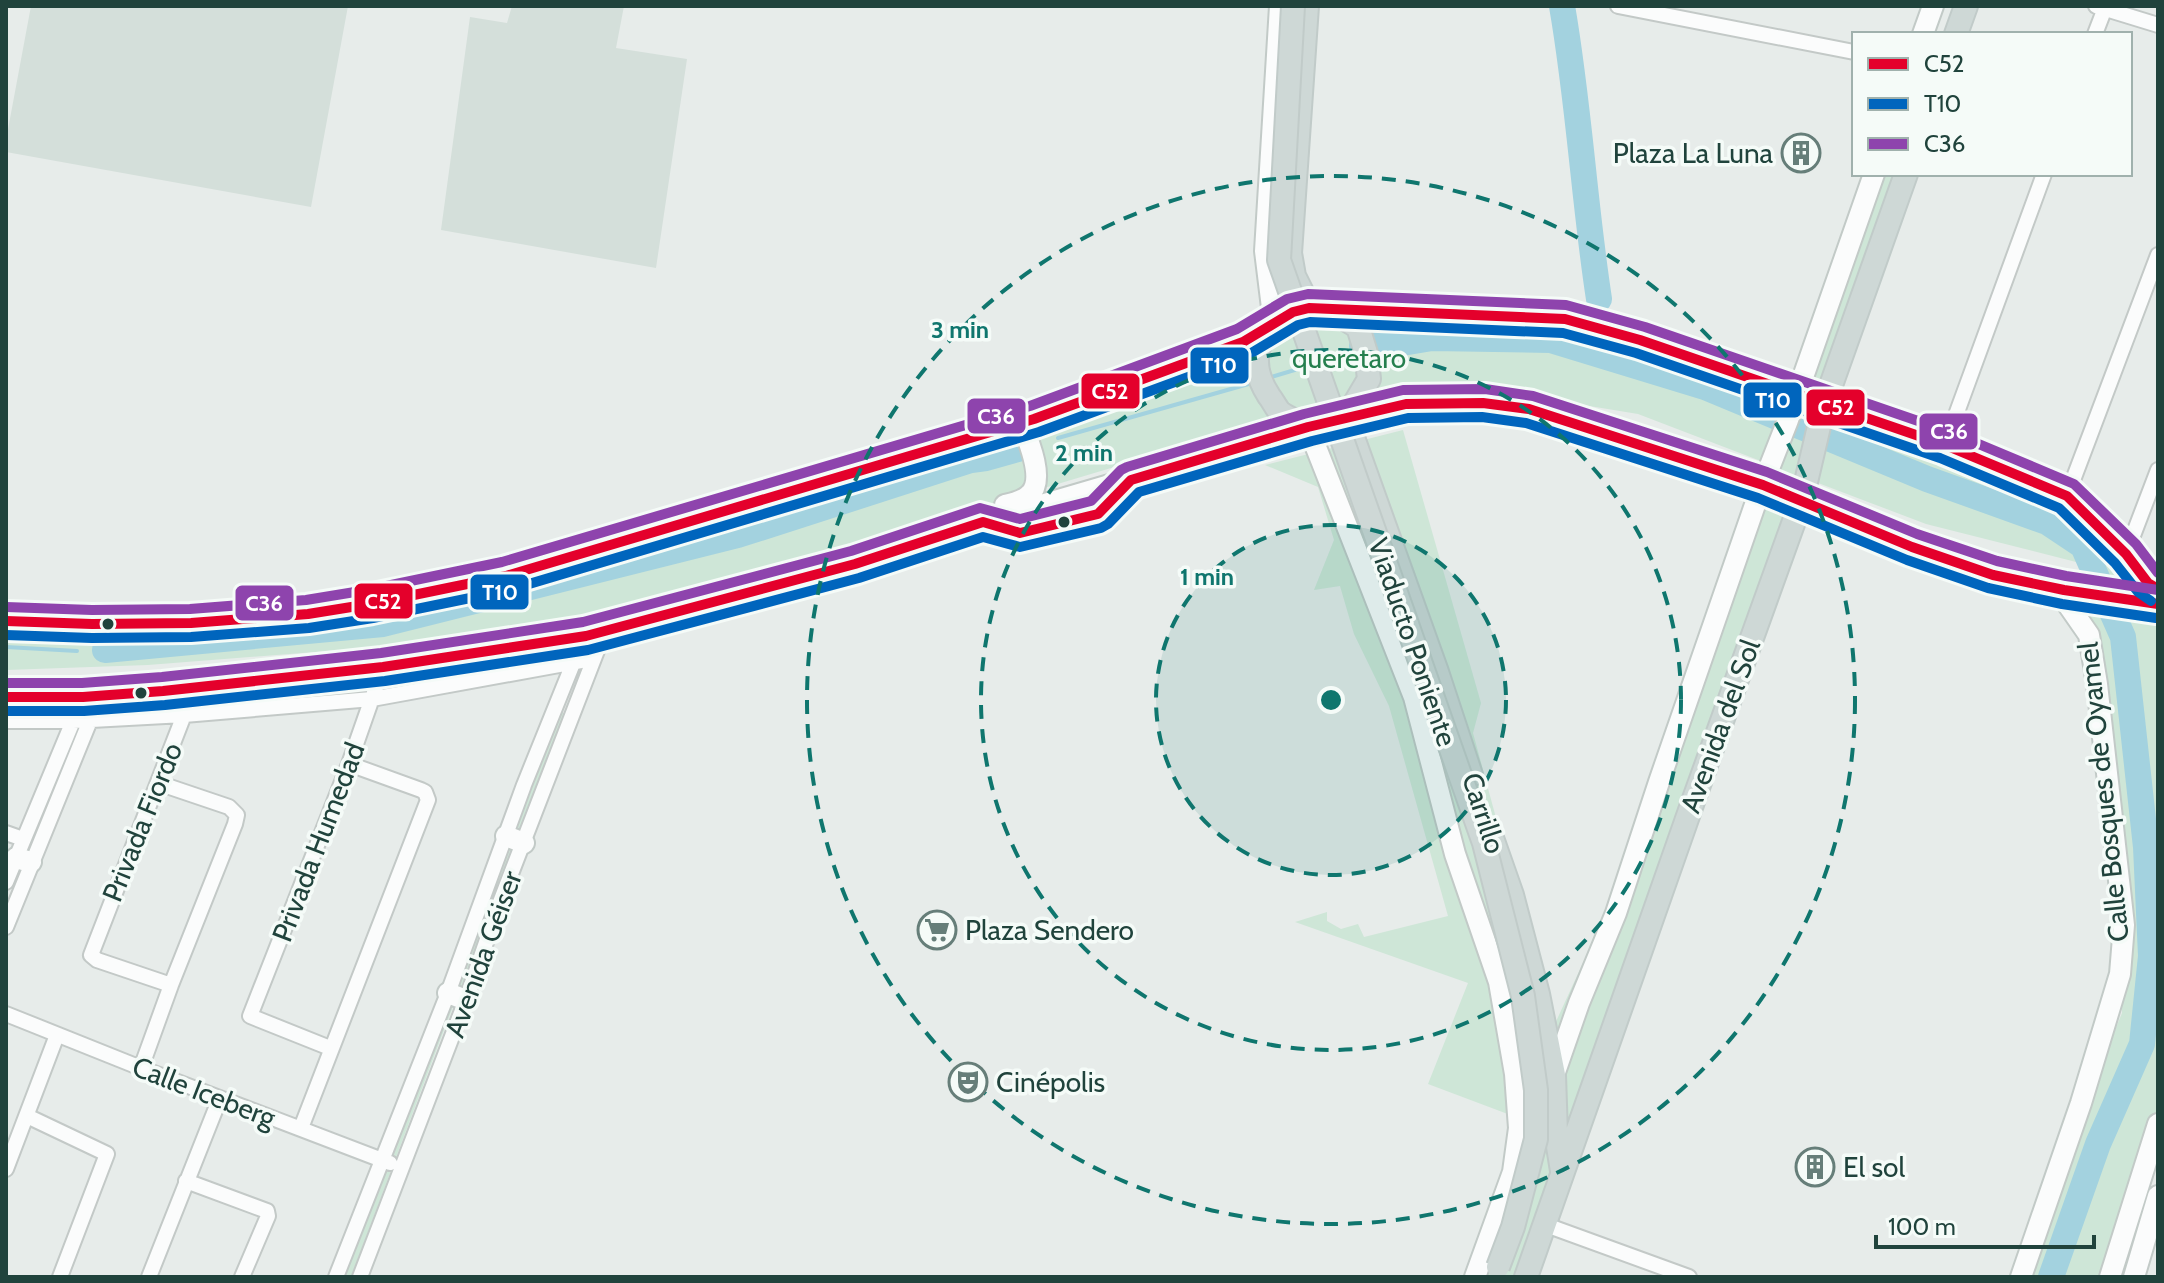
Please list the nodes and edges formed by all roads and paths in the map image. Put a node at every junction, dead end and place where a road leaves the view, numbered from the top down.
1 (1280, 6) edge
2 (1293, 6) edge
3 (1307, 6) edge
4 (1618, 6) edge
5 (1966, 6) edge
6 (2100, 7) edge
7 (2158, 25) edge
8 (1957, 32) edge
9 (2095, 32) edge
10 (1852, 52) edge
11 (1873, 176) edge
12 (1905, 176) edge
13 (2043, 176) edge
14 (2158, 255) edge
15 (1309, 308) junction
16 (1274, 324) junction
17 (1796, 394) junction
18 (1824, 405) junction
19 (1346, 418) junction
20 (1022, 426) junction
21 (1308, 427) junction
22 (1945, 445) junction
23 (2158, 470) edge
24 (1763, 485) junction
25 (2067, 496) junction
26 (1802, 499) junction
27 (943, 536) junction
28 (2126, 554) junction
29 (2158, 589) edge
30 (2061, 590) junction
31 (2158, 604) edge
32 (6, 621) edge
33 (596, 633) junction
34 (594, 659) junction
35 (574, 661) junction
36 (383, 667) junction
37 (189, 688) junction
38 (6, 697) edge
39 (91, 697) junction
40 (372, 699) junction
41 (184, 715) junction
42 (90, 720) junction
43 (6, 721) edge
44 (73, 721) junction
45 (349, 764) junction
46 (158, 783) junction
47 (6, 833) edge
48 (515, 839) junction
49 (23, 853) junction
50 (6, 882) edge
51 (6, 927) edge
52 (171, 985) junction
53 (457, 997) junction
54 (6, 1014) edge
55 (57, 1035) junction
56 (330, 1048) junction
57 (141, 1068) junction
58 (1554, 1075) junction
59 (220, 1098) junction
60 (27, 1116) junction
61 (2158, 1124) edge
62 (301, 1128) junction
63 (381, 1159) junction
64 (403, 1168) junction
65 (6, 1169) edge
66 (1562, 1173) junction
67 (186, 1181) junction
68 (2158, 1196) edge
69 (1546, 1225) junction
70 (1496, 1272) edge
71 (1672, 1274) edge
72 (60, 1277) edge
73 (149, 1277) edge
74 (242, 1277) edge
75 (336, 1277) edge
76 (360, 1277) edge
77 (1475, 1277) edge
78 (1526, 1277) edge
79 (1689, 1277) edge
80 (2021, 1277) edge
81 (2110, 1277) edge
82 (2134, 1277) edge

1 - 16 main road
2 - 70 main road, Viaducto Poniente, bridge
3 - 15 main road
4 - 10 street
5 - 8 main road
6 - 7 street
6 - 9 street
11 - 17 main road, Avenida del Sol
12 - 18 main road, Avenida del Sol
13 - 22 street
14 - 25 street
15 - 16 main road
15 - 17 main road
15 - 19 main road
16 - 20 main road
16 - 21 main road
17 - 18 main road
17 - 24 main road, Avenida del Sol
18 - 22 main road
18 - 26 main road, Avenida del Sol
19 - 21 main road
19 - 24 main road
19 - 58 main road, Carrillo
20 - 27 main road
20 - 32 main road
21 - 27 main road
21 - 77 main road
22 - 25 main road
23 - 28 street
24 - 26 main road
24 - 58 main road, Avenida del Sol
25 - 28 main road
26 - 30 main road
26 - 66 main road, Avenida del Sol
27 - 33 main road
28 - 29 main road
30 - 31 main road
30 - 80 main road, Calle Bosques de Oyamel
33 - 34 street, Avenida Géiser
33 - 35 street, Avenida Géiser
33 - 36 main road
34 - 35 street
34 - 48 street, Avenida Géiser
35 - 40 street
35 - 48 street, Avenida Géiser
36 - 37 main road
36 - 40 street, Privada Humedad
37 - 39 main road
37 - 41 street, Privada Fiordo
38 - 39 main road
39 - 42 street
39 - 44 street
40 - 41 street
40 - 45 street, Privada Humedad
41 - 42 street
41 - 46 street, Privada Fiordo
42 - 44 street
42 - 49 street
43 - 44 street
44 - 49 street
45 - 56 street
45 - 56 street, Privada Humedad
46 - 52 street
46 - 52 street, Privada Fiordo
47 - 49 street
48 - 53 street, Avenida Géiser
49 - 50 street
49 - 51 street
52 - 57 street
53 - 63 street, Avenida Géiser
53 - 64 street, Avenida Géiser
54 - 55 street, Calle Iceberg
55 - 57 street, Calle Iceberg
55 - 60 street
56 - 62 street
57 - 59 street, Calle Iceberg
58 - 66 main road, Carrillo
59 - 62 street, Calle Iceberg
59 - 67 street
60 - 65 street
60 - 72 street
61 - 81 main road
62 - 63 street, Calle Iceberg
63 - 64 street, Calle Iceberg
63 - 75 street, Avenida Géiser
64 - 76 street, Avenida Géiser
66 - 69 main road, Avenida del Sol
67 - 73 street
67 - 74 street
68 - 82 main road
69 - 71 street
69 - 78 main road, Avenida del Sol
71 - 79 street

